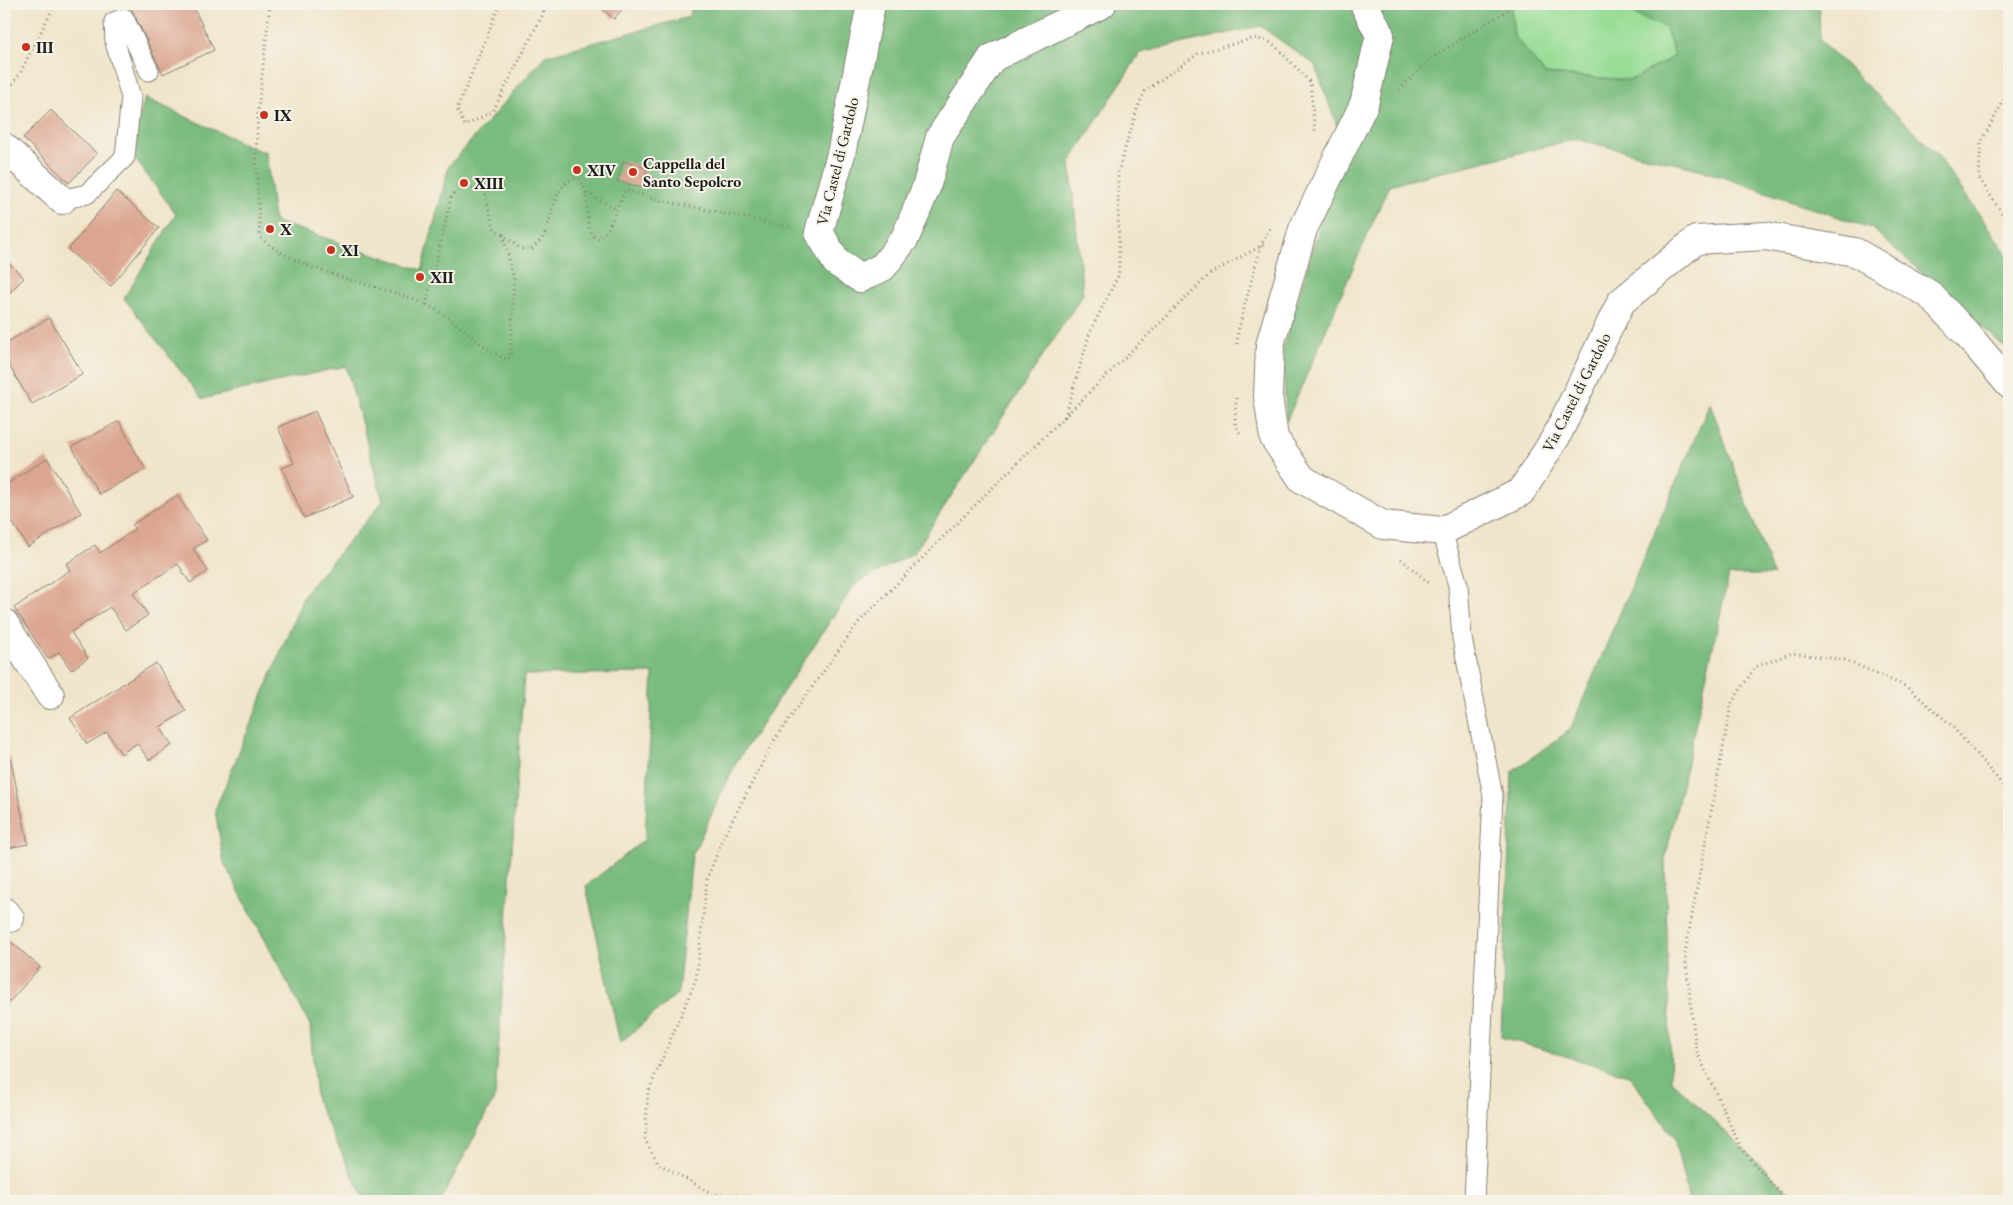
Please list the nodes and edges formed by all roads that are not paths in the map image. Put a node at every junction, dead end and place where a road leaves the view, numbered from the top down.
1 (871, 4) edge
2 (1102, 4) edge
3 (1364, 4) edge
4 (150, 71) dead end
5 (4, 147) edge
6 (62, 200) joint
7 (2009, 384) edge
8 (1442, 532) junction
9 (4, 623) edge
10 (50, 695) dead end
11 (1474, 1201) edge

1 - 2 street, Via Castel di Gardolo
3 - 8 street
4 - 6 lane
5 - 6 street
7 - 8 street, Via Castel di Gardolo
8 - 11 lane
9 - 10 street

